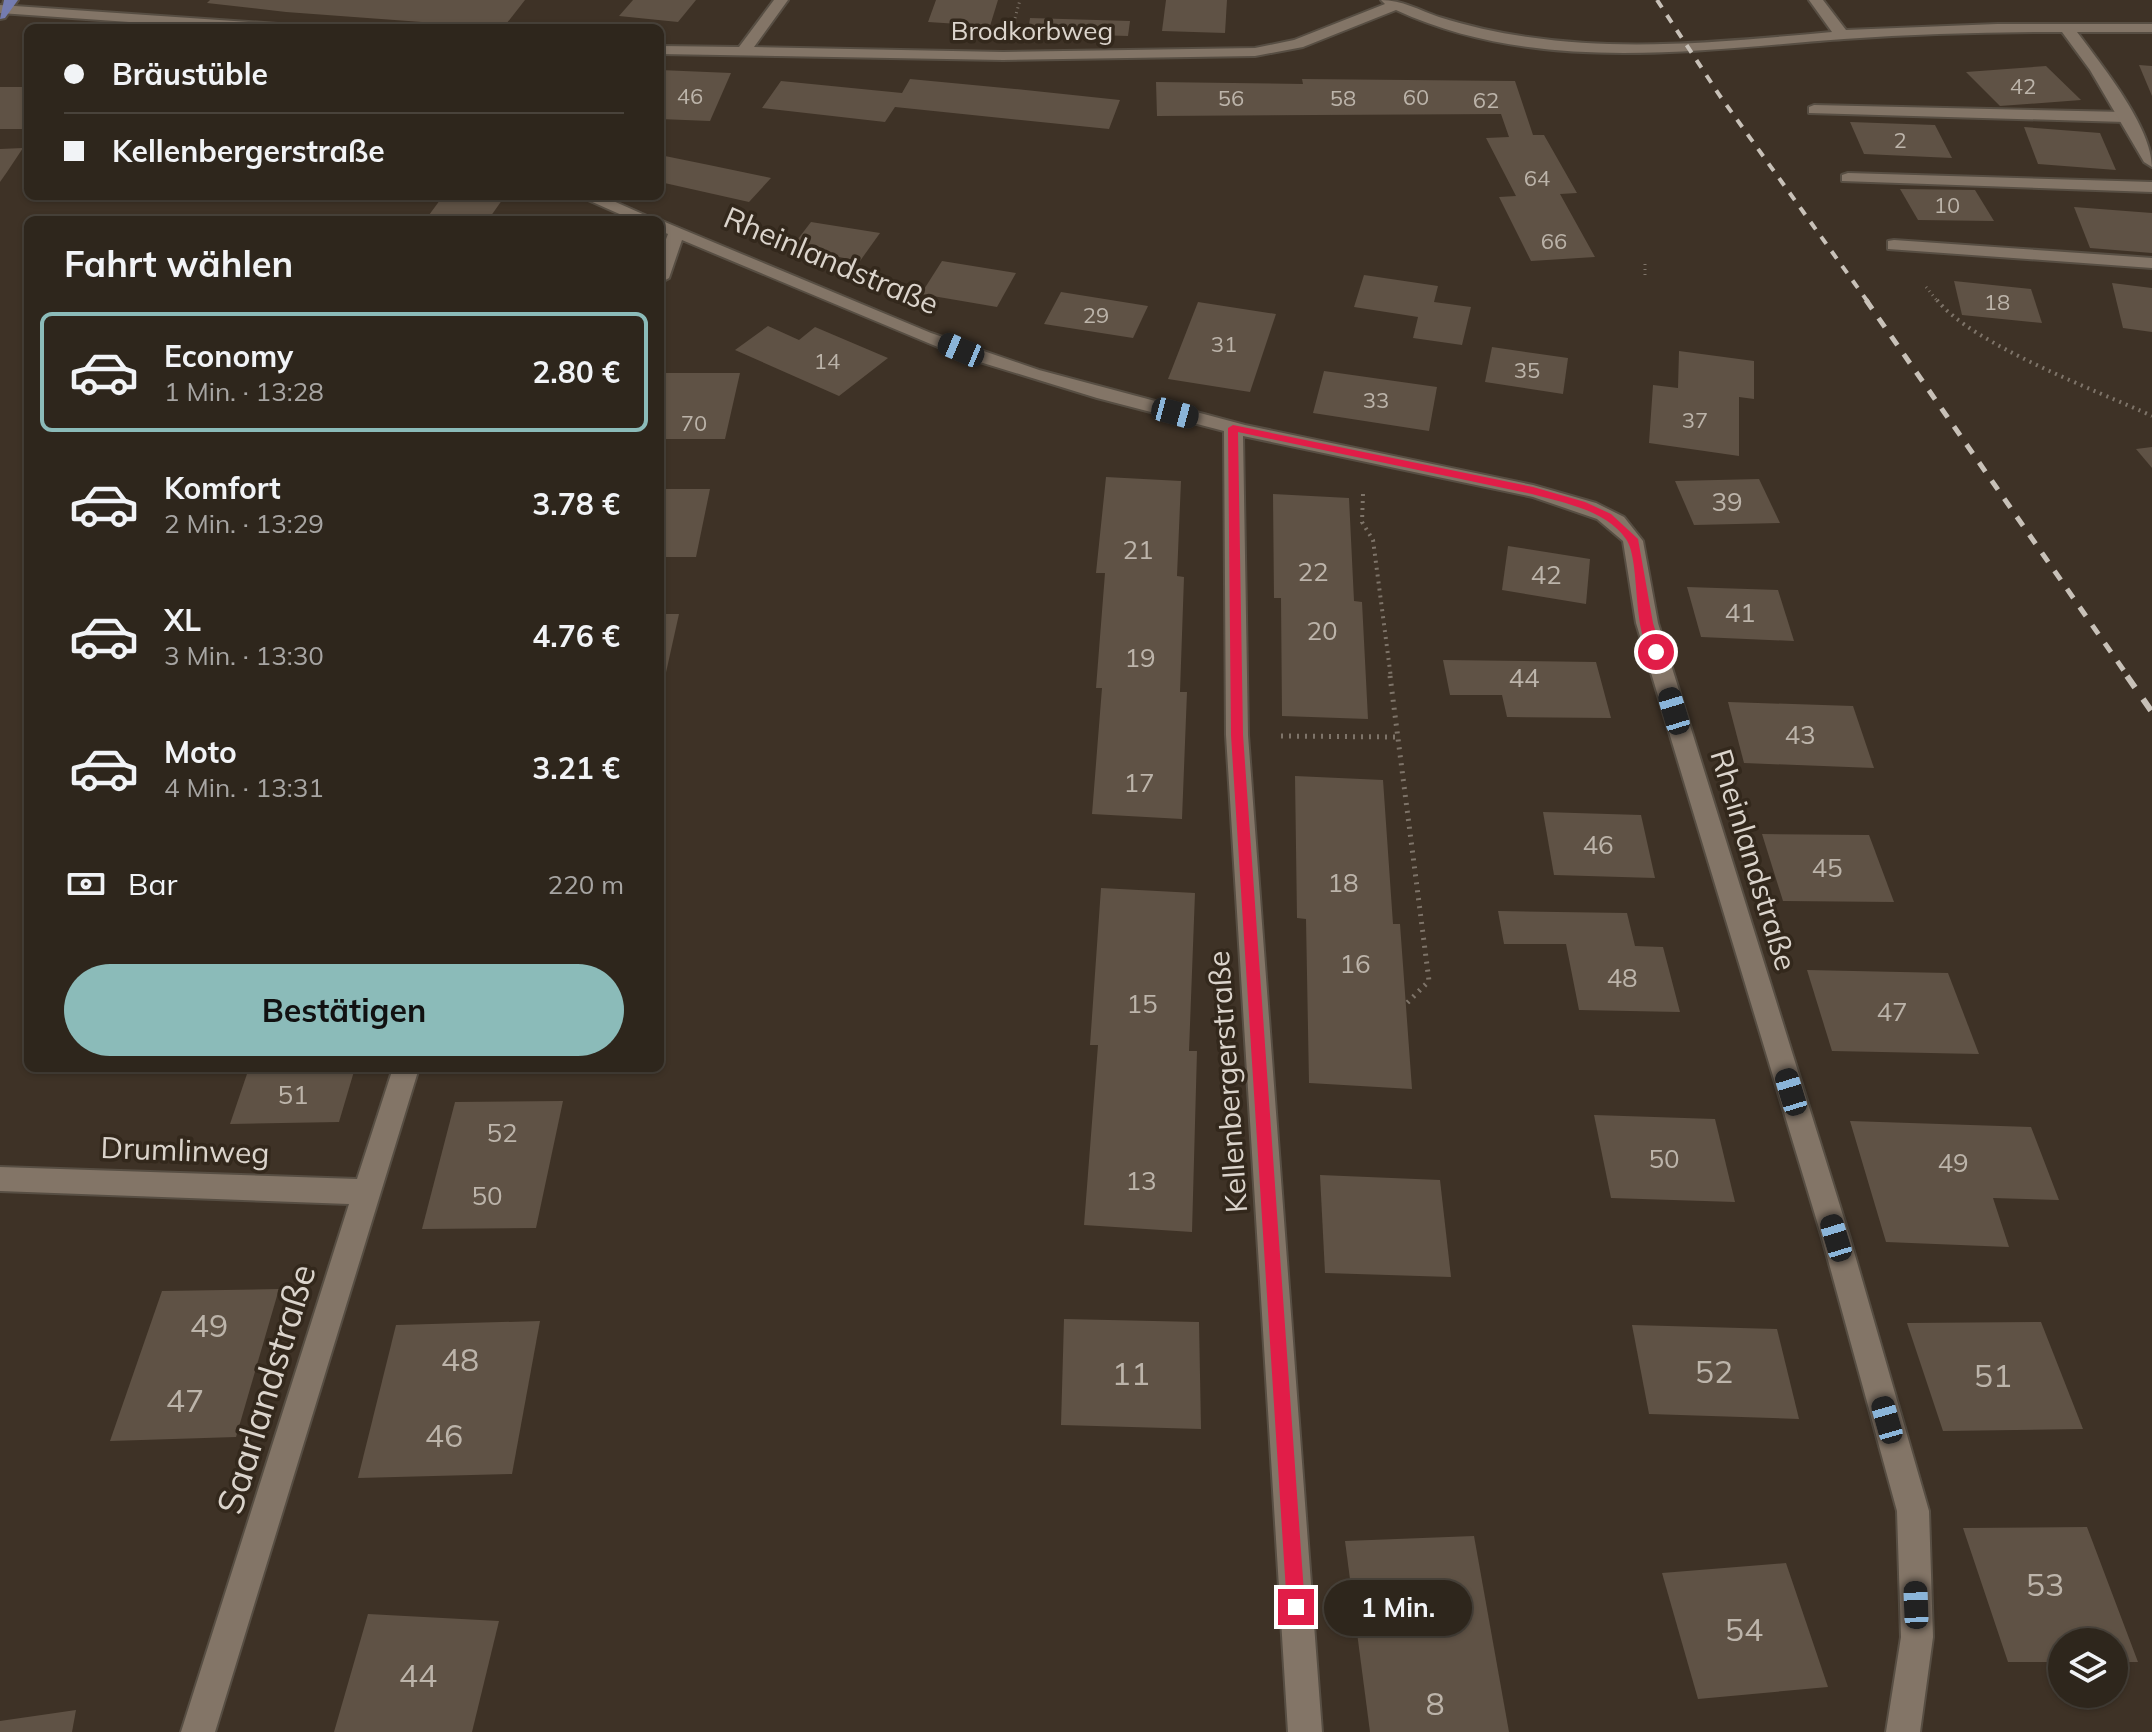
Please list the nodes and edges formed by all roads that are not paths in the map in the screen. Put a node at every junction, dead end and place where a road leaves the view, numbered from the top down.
1 (781, 0) edge
2 (1816, 0) edge
3 (1392, 2) edge
4 (4, 8) edge
5 (138, 18) junction
6 (154, 24) edge
7 (222, 24) edge
8 (2066, 27) junction
9 (2152, 28) edge
10 (1842, 35) junction
11 (664, 50) edge
12 (742, 53) junction
13 (1814, 110) dead end
14 (2125, 117) junction
15 (2152, 162) edge
16 (1848, 178) dead end
17 (2152, 187) edge
18 (597, 200) edge
19 (638, 216) edge
20 (668, 228) edge
21 (1894, 245) dead end
22 (664, 253) edge
23 (2152, 263) edge
24 (1233, 428) junction
25 (405, 1072) edge
26 (0, 1179) edge
27 (367, 1192) junction
28 (198, 1732) edge
29 (1305, 1732) edge
30 (1903, 1732) edge

1 - 12 street
2 - 10 street
3 - 10 street
3 - 12 street, Brodkorbweg
4 - 5 street
5 - 6 street
5 - 7 street
8 - 9 street
8 - 10 street
8 - 14 street
11 - 12 street, Brodkorbweg
13 - 14 street
14 - 15 street
16 - 17 street
18 - 19 street
20 - 22 street
20 - 24 street, Rheinlandstraße
21 - 23 street
24 - 29 street, Kellenbergerstraße
24 - 30 street, Rheinlandstraße
25 - 27 street, Saarlandstraße
26 - 27 street, Drumlinweg
27 - 28 street, Saarlandstraße

